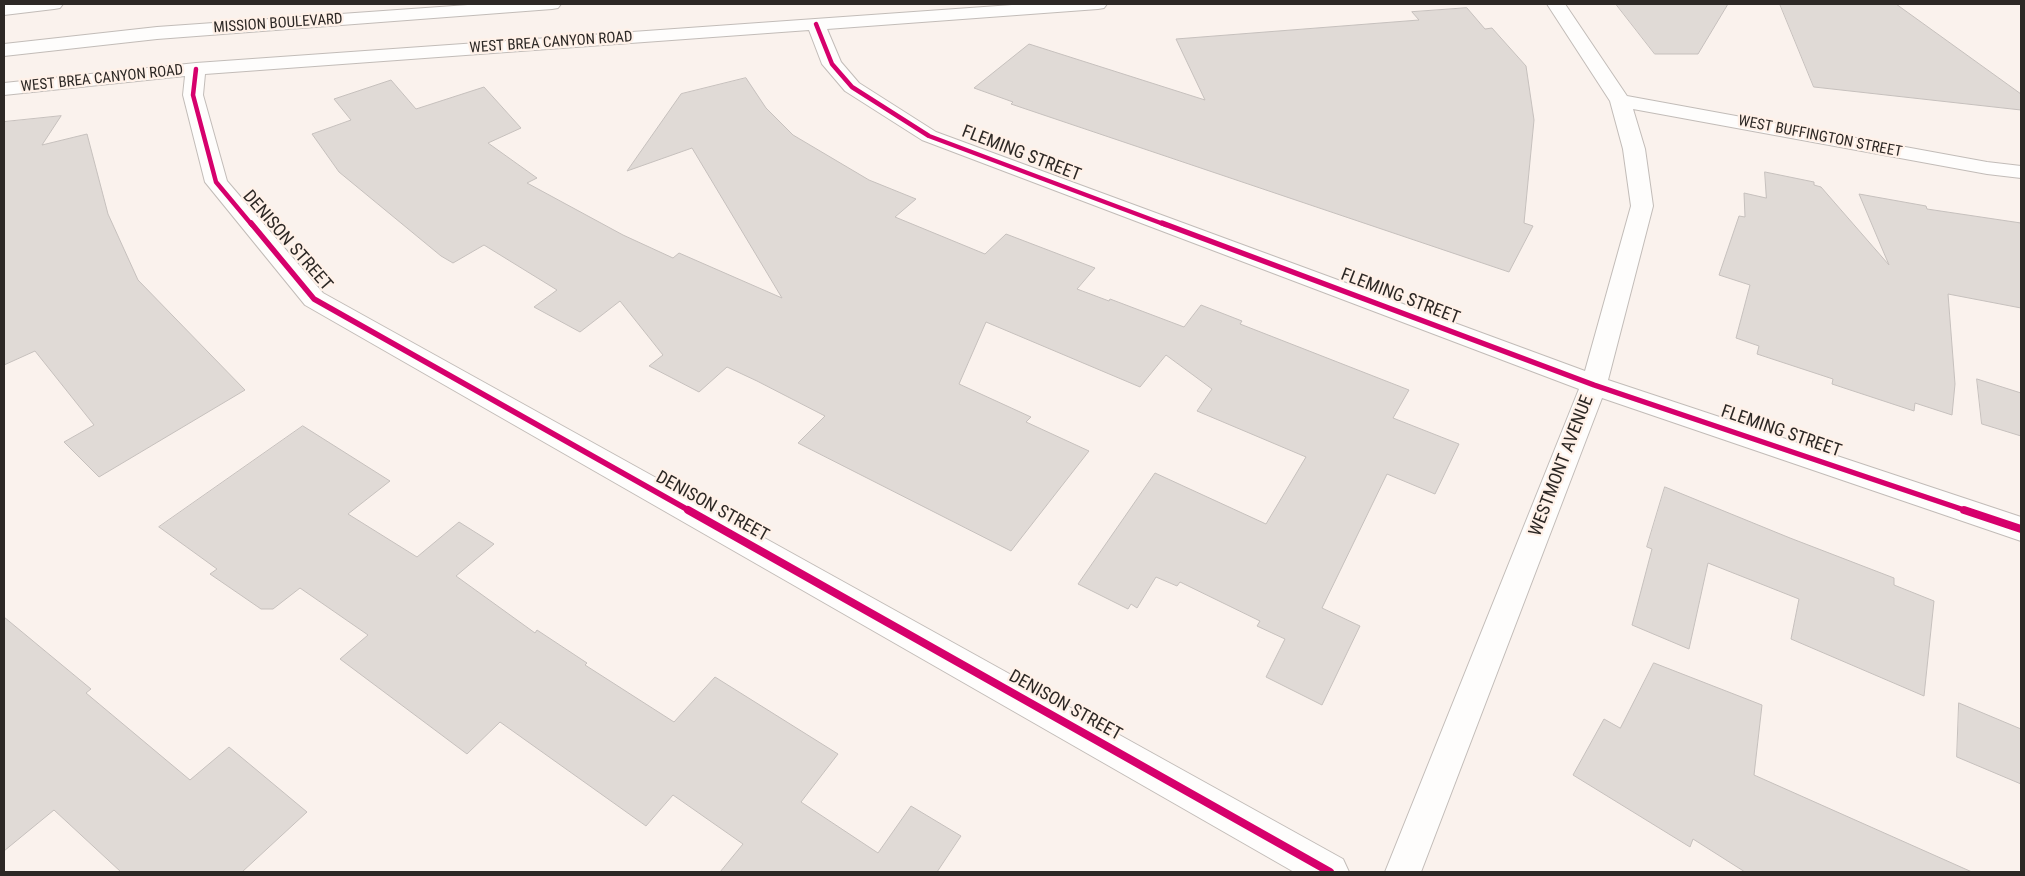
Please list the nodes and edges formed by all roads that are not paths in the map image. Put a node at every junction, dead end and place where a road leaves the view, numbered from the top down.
1 (54, 4) edge
2 (408, 4) edge
3 (552, 4) edge
4 (1098, 4) edge
5 (1556, 4) edge
6 (4, 10) edge
7 (374, 17) junction
8 (816, 24) junction
9 (4, 50) edge
10 (196, 69) junction
11 (4, 90) edge
12 (1620, 101) junction
13 (2021, 172) edge
14 (1594, 385) junction
15 (2021, 529) edge
16 (1330, 872) edge
17 (1402, 872) edge

1 - 6 street
2 - 7 street
3 - 7 street, MISSION BOULEVARD
4 - 8 street, WEST BREA CANYON ROAD
5 - 12 street, WESTMONT AVENUE
7 - 9 street, MISSION BOULEVARD
8 - 10 street, WEST BREA CANYON ROAD
8 - 14 street, FLEMING STREET
10 - 11 street, WEST BREA CANYON ROAD
10 - 16 street, DENISON STREET
12 - 13 street, WEST BUFFINGTON STREET
12 - 14 street, WESTMONT AVENUE
14 - 15 street, FLEMING STREET
14 - 17 street, WESTMONT AVENUE

